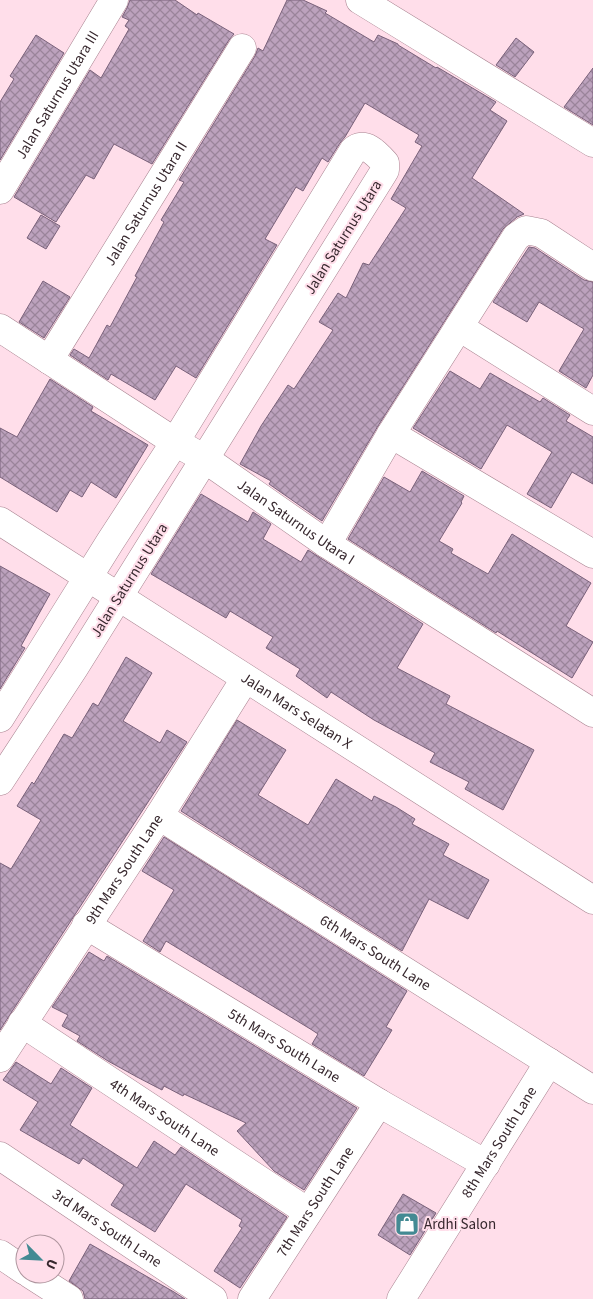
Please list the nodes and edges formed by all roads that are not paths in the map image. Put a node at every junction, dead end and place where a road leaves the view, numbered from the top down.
1 (114, 0) edge
2 (360, 0) edge
3 (242, 48) dead end
4 (593, 143) edge
5 (0, 190) edge
6 (593, 267) edge
7 (459, 327) junction
8 (0, 328) edge
9 (49, 360) junction
10 (593, 411) edge
11 (392, 434) junction
12 (175, 442) junction
13 (205, 460) junction
14 (0, 521) edge
15 (327, 544) junction
16 (593, 554) edge
17 (88, 577) junction
18 (119, 596) junction
19 (245, 679) junction
20 (2, 710) edge
21 (593, 713) edge
22 (0, 781) edge
23 (159, 816) junction
24 (593, 900) edge
25 (86, 925) junction
26 (22, 1023) junction
27 (0, 1058) edge
28 (550, 1062) junction
29 (593, 1090) edge
30 (379, 1104) junction
31 (0, 1156) edge
32 (486, 1164) junction
33 (308, 1212) junction
34 (0, 1254) edge
35 (15, 1264) edge
36 (46, 1284) edge
37 (69, 1299) edge
38 (213, 1299) edge
39 (252, 1299) edge
40 (401, 1299) edge

1 - 5 street, Jalan Saturnus Utara III
2 - 4 street
3 - 9 street, Jalan Saturnus Utara II
6 - 7 street
7 - 10 street
7 - 11 street
8 - 9 street, Jalan Saturnus Utara I
9 - 12 street, Jalan Saturnus Utara I
11 - 15 street
11 - 16 street
12 - 13 street, Jalan Saturnus Utara I
12 - 13 street, Jalan Saturnus Utara
12 - 17 street, Jalan Saturnus Utara
13 - 15 street, Jalan Saturnus Utara I
13 - 18 street, Jalan Saturnus Utara
14 - 17 street, Jalan Mars Selatan X
15 - 21 street, Jalan Saturnus Utara I
17 - 18 street, Jalan Mars Selatan X
17 - 20 street, Jalan Saturnus Utara
18 - 19 street, Jalan Mars Selatan X
18 - 22 street, Jalan Saturnus Utara
19 - 23 street, 9th Mars South Lane
19 - 24 street, Jalan Mars Selatan X
23 - 25 street, 9th Mars South Lane
23 - 28 street, 6th Mars South Lane
25 - 26 street, 9th Mars South Lane
25 - 30 street, 5th Mars South Lane
26 - 27 street, 9th Mars South Lane
26 - 33 street, 4th Mars South Lane
28 - 29 street, 6th Mars South Lane
28 - 32 street, 8th Mars South Lane
30 - 32 street, 5th Mars South Lane
30 - 33 street, 7th Mars South Lane
31 - 38 street, 3rd Mars South Lane
32 - 40 street, 8th Mars South Lane
33 - 39 street, 7th Mars South Lane
34 - 35 street
36 - 37 street

